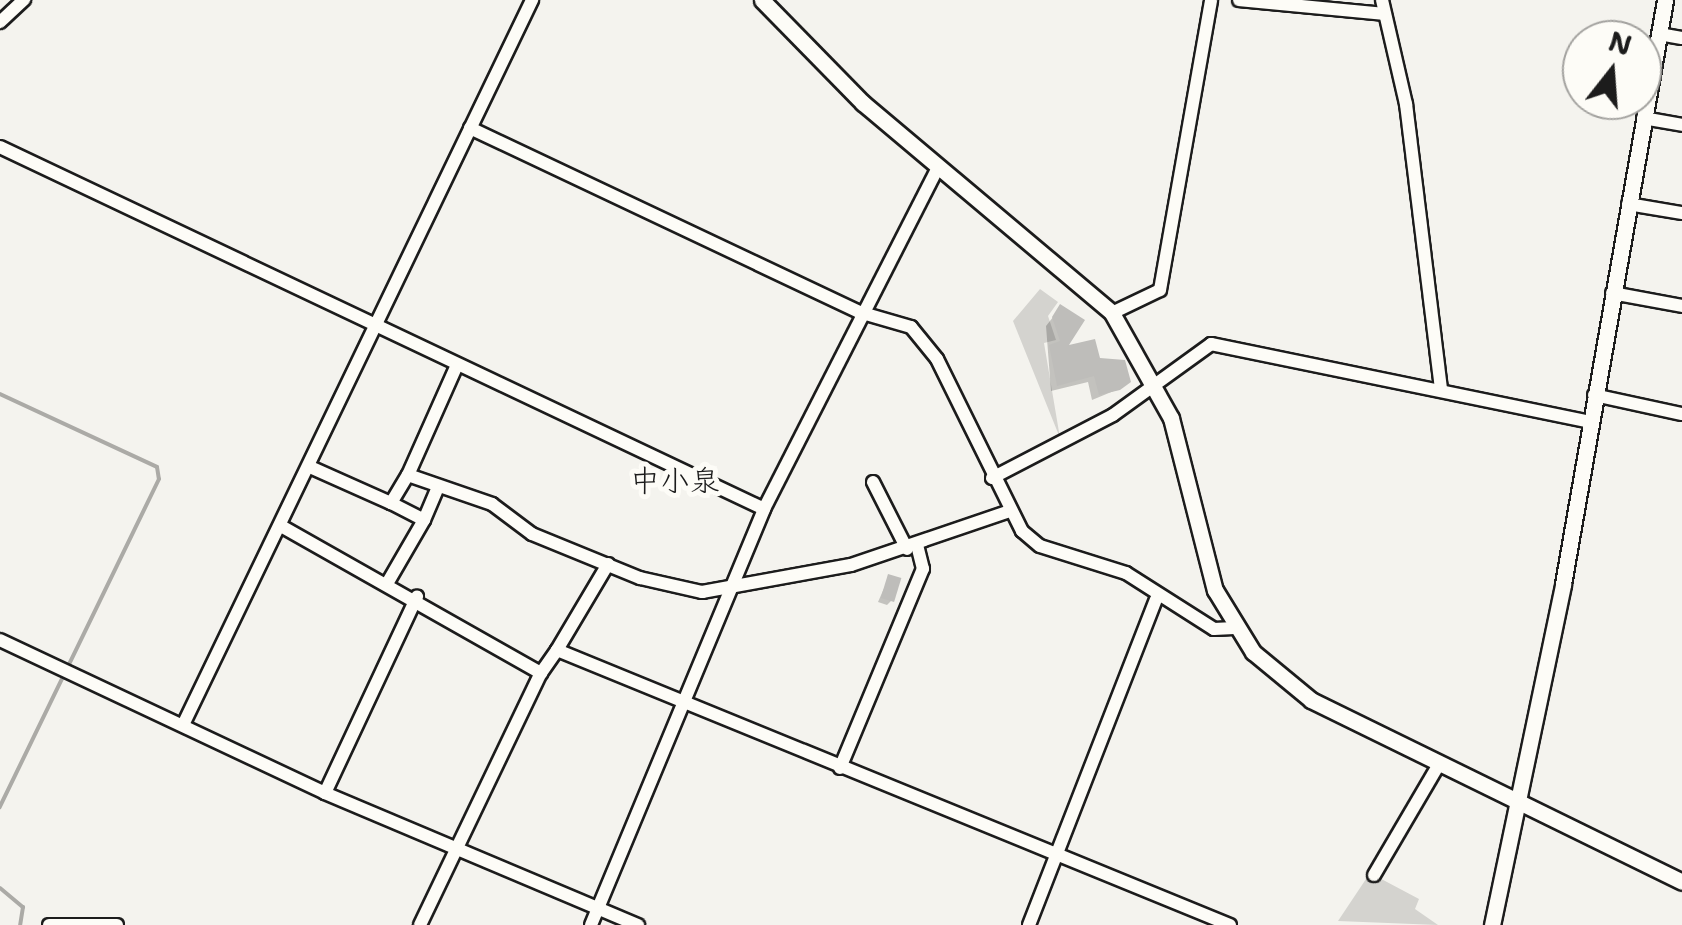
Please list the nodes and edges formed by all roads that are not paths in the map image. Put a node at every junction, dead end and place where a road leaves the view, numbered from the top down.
1 (24, 0) edge
2 (532, 0) edge
3 (762, 0) edge
4 (1211, 0) edge
5 (1239, 0) edge
6 (1383, 7) edge
7 (0, 22) edge
8 (1643, 120) edge
9 (1654, 120) edge
10 (1682, 125) edge
11 (470, 128) junction
12 (0, 147) edge
13 (938, 168) junction
14 (1628, 204) junction
15 (1682, 213) edge
16 (1612, 293) junction
17 (1682, 306) edge
18 (859, 312) junction
19 (1112, 313) junction
20 (374, 324) junction
21 (456, 367) junction
22 (1155, 383) junction
23 (1441, 389) junction
24 (1594, 395) junction
25 (1682, 414) edge
26 (1590, 422) junction
27 (310, 467) junction
28 (408, 475) junction
29 (992, 478) junction
30 (873, 482) dead end
31 (437, 490) junction
32 (391, 504) junction
33 (764, 509) junction
34 (1007, 512) junction
35 (424, 520) junction
36 (281, 526) junction
37 (912, 547) junction
38 (608, 564) junction
39 (388, 582) junction
40 (732, 587) junction
41 (417, 597) junction
42 (1156, 600) junction
43 (1234, 628) junction
44 (0, 640) edge
45 (557, 650) junction
46 (540, 673) junction
47 (682, 704) junction
48 (183, 724) junction
49 (1438, 764) junction
50 (840, 768) junction
51 (325, 793) junction
52 (1521, 805) junction
53 (456, 850) junction
54 (1058, 856) junction
55 (1374, 875) dead end
56 (1682, 882) edge
57 (598, 908) junction
58 (49, 925) edge
59 (116, 925) edge
60 (420, 925) edge
61 (591, 925) edge
62 (638, 925) edge
63 (1029, 925) edge
64 (1230, 925) edge
65 (1492, 925) edge

1 - 7 street
2 - 11 street
3 - 13 street
4 - 19 street
5 - 6 street
6 - 23 street
8 - 14 street
9 - 10 street
11 - 18 street
11 - 20 street
12 - 20 street
13 - 18 street
13 - 19 street
14 - 15 street
14 - 16 street
16 - 17 street
16 - 24 street
18 - 29 street
18 - 33 street
19 - 22 street
20 - 21 street
20 - 27 street
21 - 28 street
21 - 33 street
22 - 23 street
22 - 29 street
22 - 43 street
23 - 26 street
24 - 25 street
24 - 26 street
26 - 52 street
27 - 32 street
27 - 36 street
28 - 31 street
28 - 32 street
29 - 34 street
30 - 37 street
31 - 35 street
31 - 38 street
32 - 35 street
33 - 40 street
34 - 37 street
34 - 42 street
35 - 39 street
36 - 39 street
36 - 48 street
37 - 40 street
37 - 50 street
38 - 40 street
38 - 45 street
39 - 41 street
40 - 47 street
41 - 46 street
41 - 51 street
42 - 43 street
42 - 54 street
43 - 49 street
44 - 48 street
45 - 46 street
45 - 47 street
46 - 53 street
47 - 50 street
47 - 57 street
48 - 51 street
49 - 52 street
49 - 55 street
50 - 54 street
51 - 53 street
52 - 56 street
52 - 65 street
53 - 57 street
53 - 60 street
54 - 63 street
54 - 64 street
57 - 61 street
57 - 62 street
58 - 59 street

